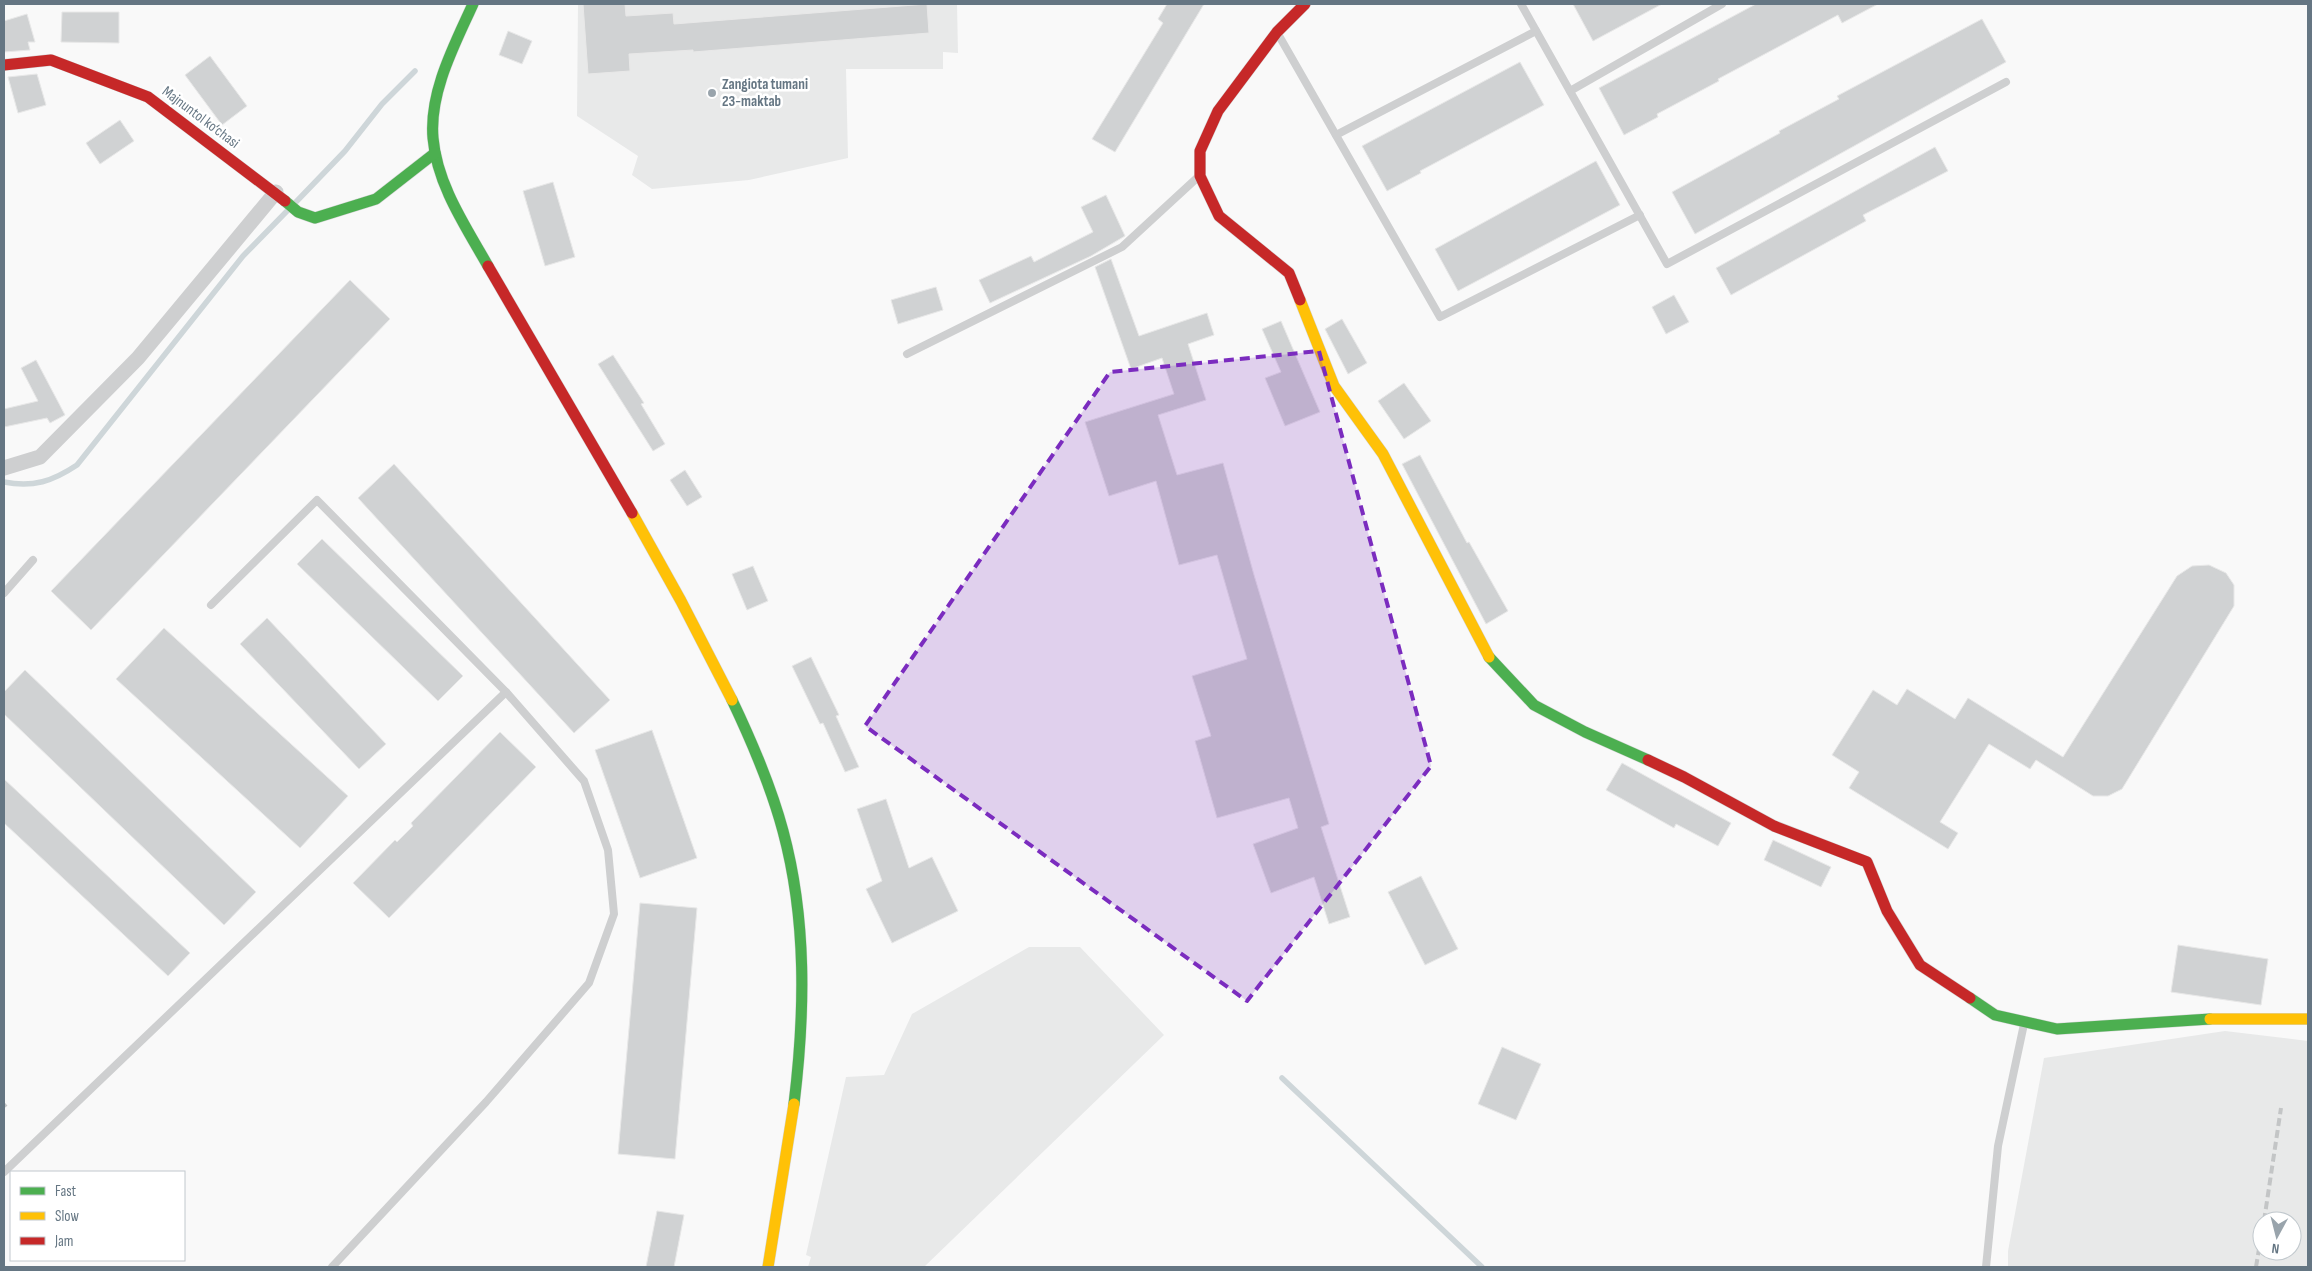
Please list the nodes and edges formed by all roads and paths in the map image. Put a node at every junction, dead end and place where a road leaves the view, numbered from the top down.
1 (474, 4) edge
2 (1305, 4) edge
3 (1521, 4) edge
4 (1722, 4) edge
5 (1536, 30) junction
6 (1278, 32) junction
7 (4, 65) edge
8 (2006, 82) dead end
9 (1570, 91) junction
10 (1336, 135) junction
11 (435, 153) junction
12 (1200, 176) junction
13 (280, 196) junction
14 (1640, 215) junction
15 (907, 354) dead end
16 (4, 468) edge
17 (33, 560) dead end
18 (4, 593) edge
19 (211, 604) dead end
20 (506, 692) junction
21 (2308, 1019) edge
22 (2025, 1022) junction
23 (4, 1172) edge
24 (332, 1267) edge
25 (768, 1267) edge
26 (1986, 1267) edge

1 - 11 street
2 - 6 street
3 - 5 lane
4 - 9 lane
5 - 9 lane
5 - 10 lane
6 - 10 lane
6 - 12 street
7 - 13 street, Majnuntol ko‘chasi
8 - 14 lane
9 - 14 lane
10 - 14 lane
11 - 13 street, Majnuntol ko‘chasi
11 - 25 street
12 - 15 lane
12 - 22 street
13 - 16 street
17 - 18 lane
19 - 20 lane
20 - 23 lane
20 - 24 lane
21 - 22 street
22 - 26 lane

